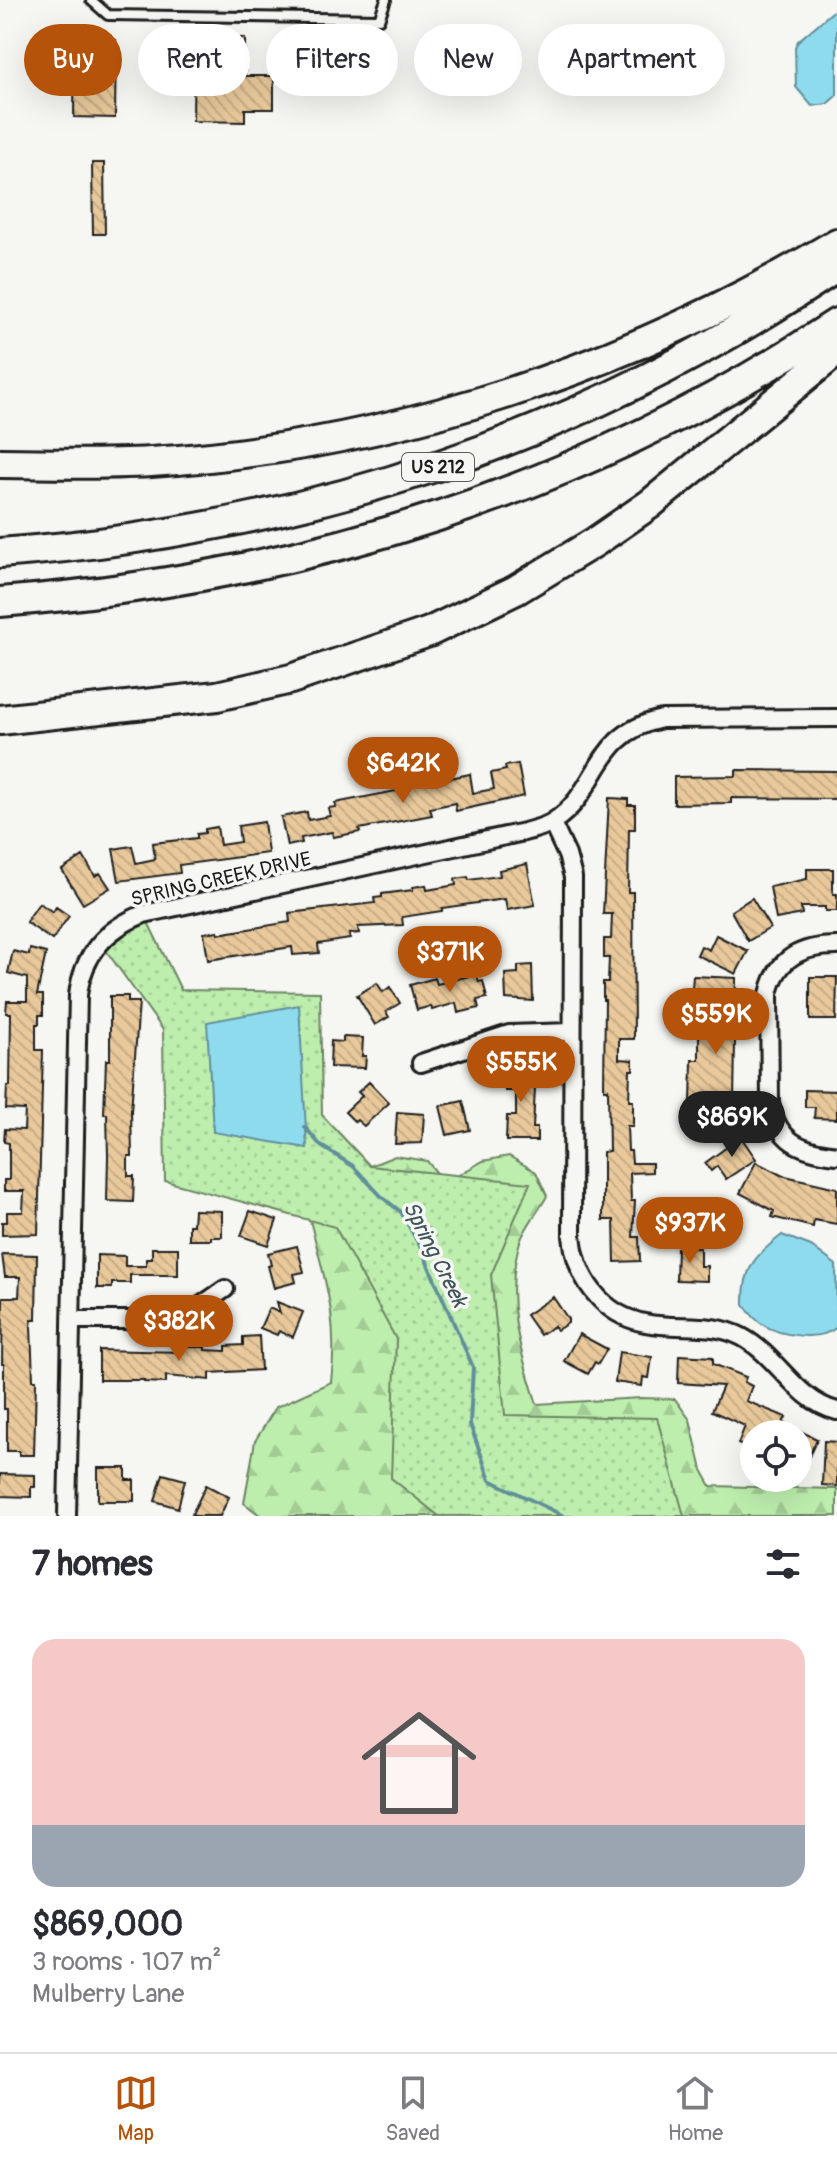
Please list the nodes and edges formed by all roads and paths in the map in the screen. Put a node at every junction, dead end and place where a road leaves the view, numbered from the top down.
1 (91, 0) edge
2 (386, 0) edge
3 (837, 243) edge
4 (837, 267) edge
5 (837, 323) edge
6 (837, 351) edge
7 (0, 463) edge
8 (0, 553) edge
9 (0, 602) edge
10 (157, 702) junction
11 (0, 705) edge
12 (837, 718) edge
13 (0, 720) edge
14 (552, 823) junction
15 (837, 946) edge
16 (571, 1032) junction
17 (421, 1063) dead end
18 (837, 1155) edge
19 (225, 1289) dead end
20 (72, 1320) junction
21 (837, 1411) edge
22 (67, 1516) edge

1 - 2 lane
3 - 7 highway
4 - 8 highway, US 212
5 - 9 highway, US 212
6 - 10 highway
10 - 11 highway
10 - 13 highway
12 - 14 street, SPRING CREEK DRIVE
14 - 16 street
14 - 20 street, SPRING CREEK DRIVE
15 - 18 street
16 - 17 street
16 - 21 street
19 - 20 street
20 - 22 street, SPRING CREEK DRIVE

